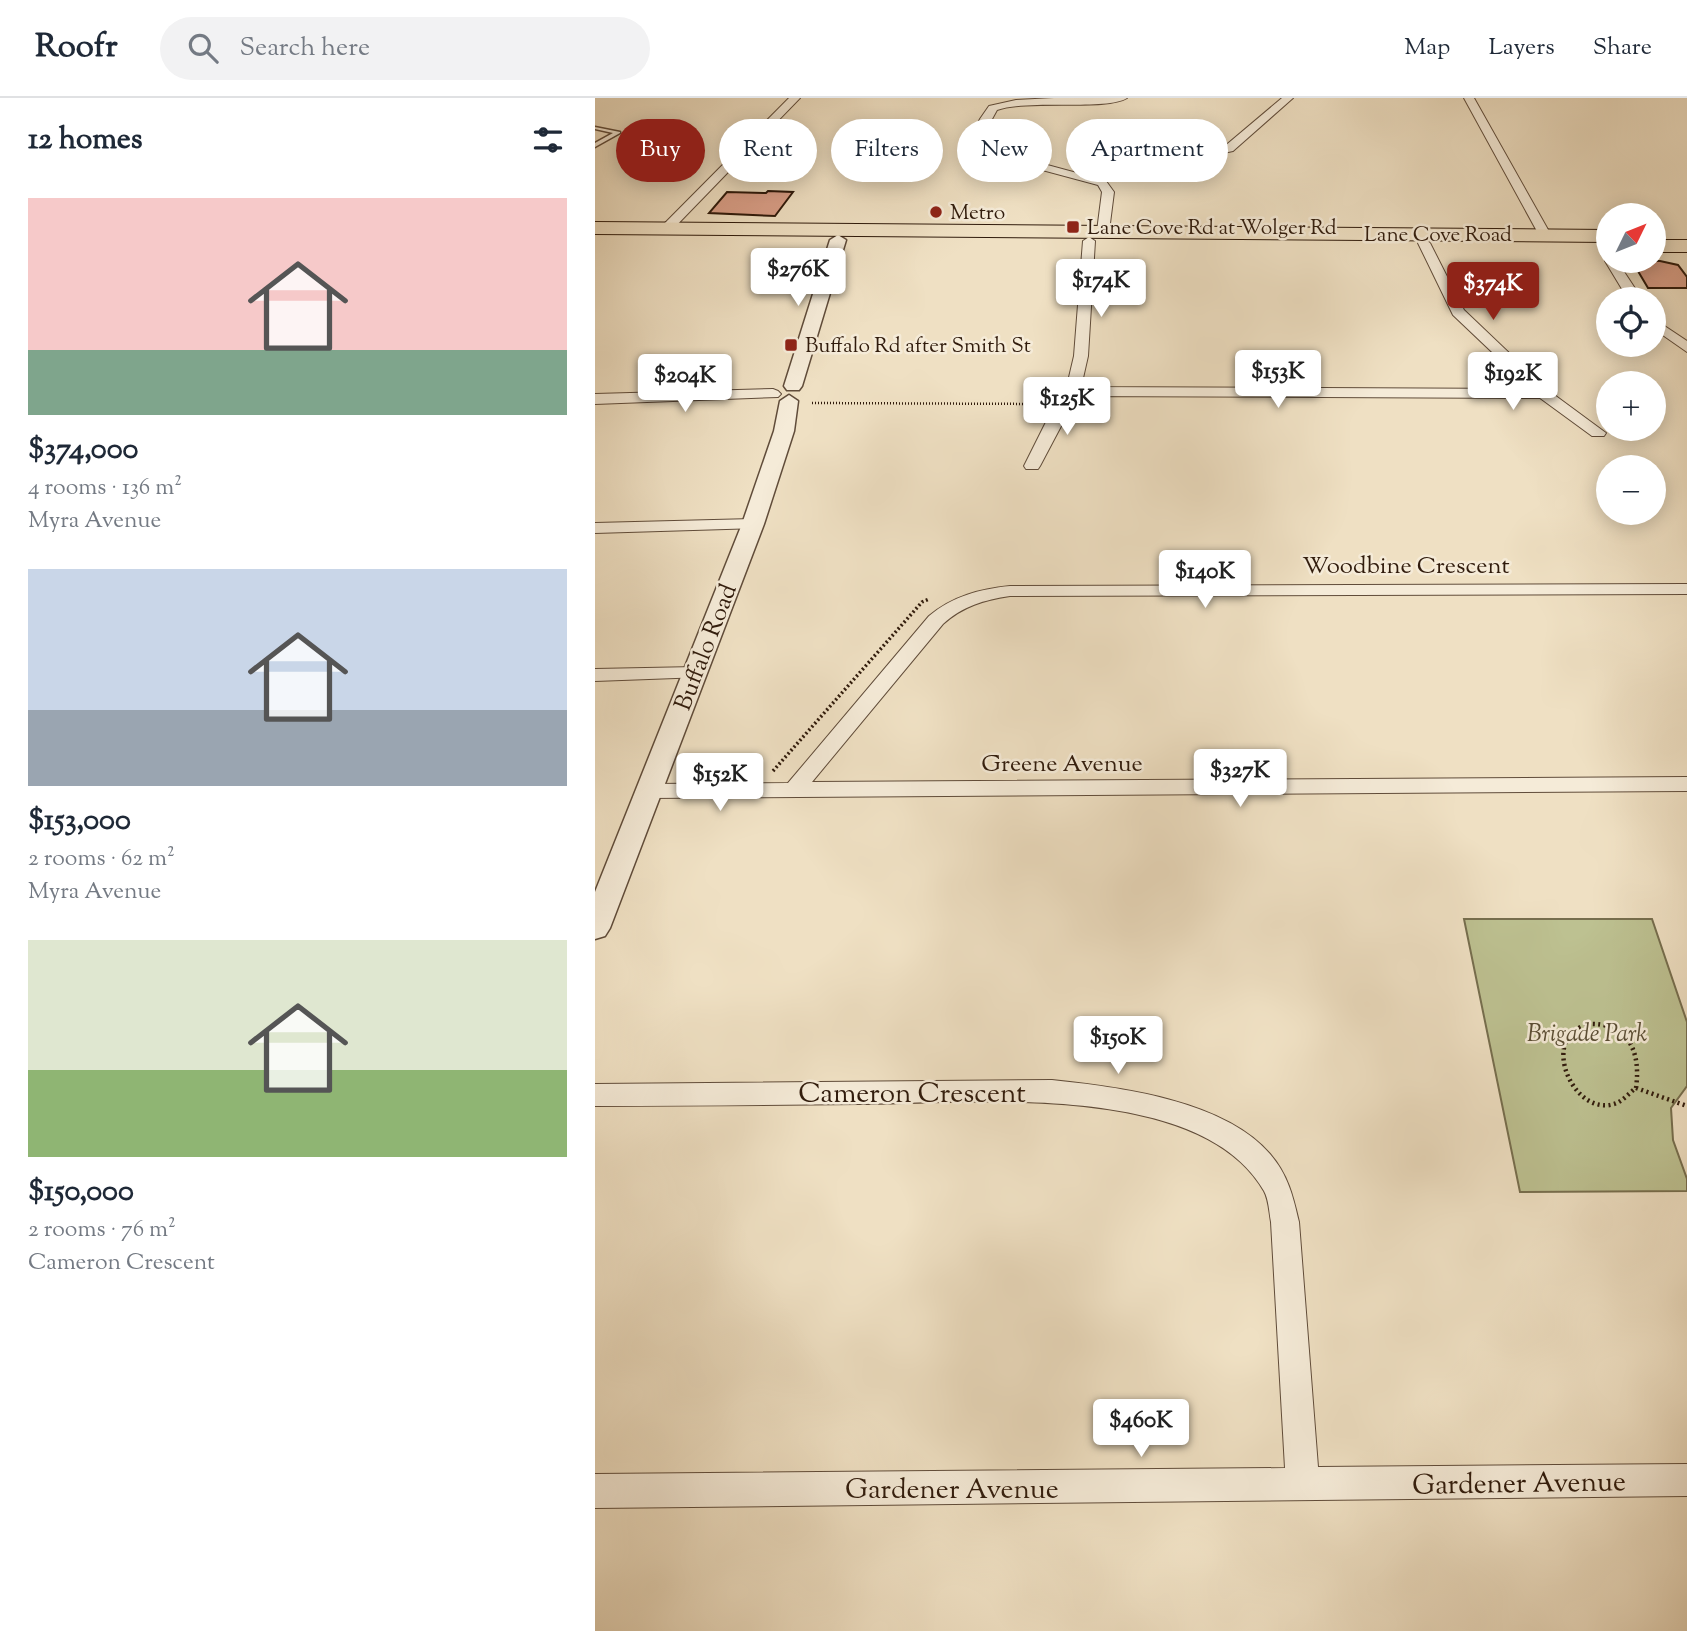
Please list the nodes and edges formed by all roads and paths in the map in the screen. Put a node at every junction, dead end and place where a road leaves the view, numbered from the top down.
1 (795, 98) edge
2 (1122, 98) edge
3 (1288, 98) edge
4 (1469, 98) edge
5 (595, 128) edge
6 (595, 145) edge
7 (1228, 149) edge
8 (1066, 173) edge
9 (1095, 182) edge
10 (595, 228) edge
11 (667, 228) junction
12 (840, 235) junction
13 (1545, 235) junction
14 (1096, 236) junction
15 (1666, 236) edge
16 (1687, 236) edge
17 (595, 239) edge
18 (1424, 243) junction
19 (1666, 246) edge
20 (1687, 246) edge
21 (1596, 247) edge
22 (1596, 249) edge
23 (1666, 332) edge
24 (1687, 348) edge
25 (1073, 391) junction
26 (1544, 394) junction
27 (792, 396) junction
28 (595, 399) edge
29 (1063, 404) junction
30 (1596, 432) edge
31 (1032, 466) dead end
32 (753, 524) junction
33 (595, 528) edge
34 (1687, 589) edge
35 (696, 673) junction
36 (595, 675) edge
37 (1687, 784) edge
38 (647, 791) junction
39 (793, 791) junction
40 (595, 928) edge
41 (1636, 1087) junction
42 (595, 1095) edge
43 (1687, 1106) edge
44 (1687, 1480) edge
45 (1303, 1485) junction
46 (595, 1491) edge

1 - 11 street
2 - 8 street
3 - 7 street
4 - 13 street
5 - 6 lane
9 - 14 street
10 - 11 highway, Lane Cove Road
11 - 12 highway, Lane Cove Road
12 - 14 highway, Lane Cove Road
12 - 17 highway, Lane Cove Road
12 - 27 street, Buffalo Road
13 - 14 highway, Lane Cove Road
13 - 21 highway, Lane Cove Road
14 - 18 highway, Lane Cove Road
14 - 25 street
15 - 16 highway
18 - 22 highway, Lane Cove Road
18 - 26 street
19 - 20 highway
23 - 24 street
25 - 26 street
25 - 29 street
26 - 30 street
27 - 28 street
27 - 29 path
27 - 32 street, Buffalo Road
29 - 31 street
32 - 33 street
32 - 35 street, Buffalo Road
34 - 39 street, Woodbine Crescent
35 - 36 street
35 - 38 street, Buffalo Road
37 - 39 street, Greene Avenue
38 - 39 street, Greene Avenue
38 - 40 street, Buffalo Road
41 - 41 path
41 - 43 path
42 - 45 street, Cameron Crescent
44 - 45 street, Gardener Avenue
45 - 46 street, Gardener Avenue

